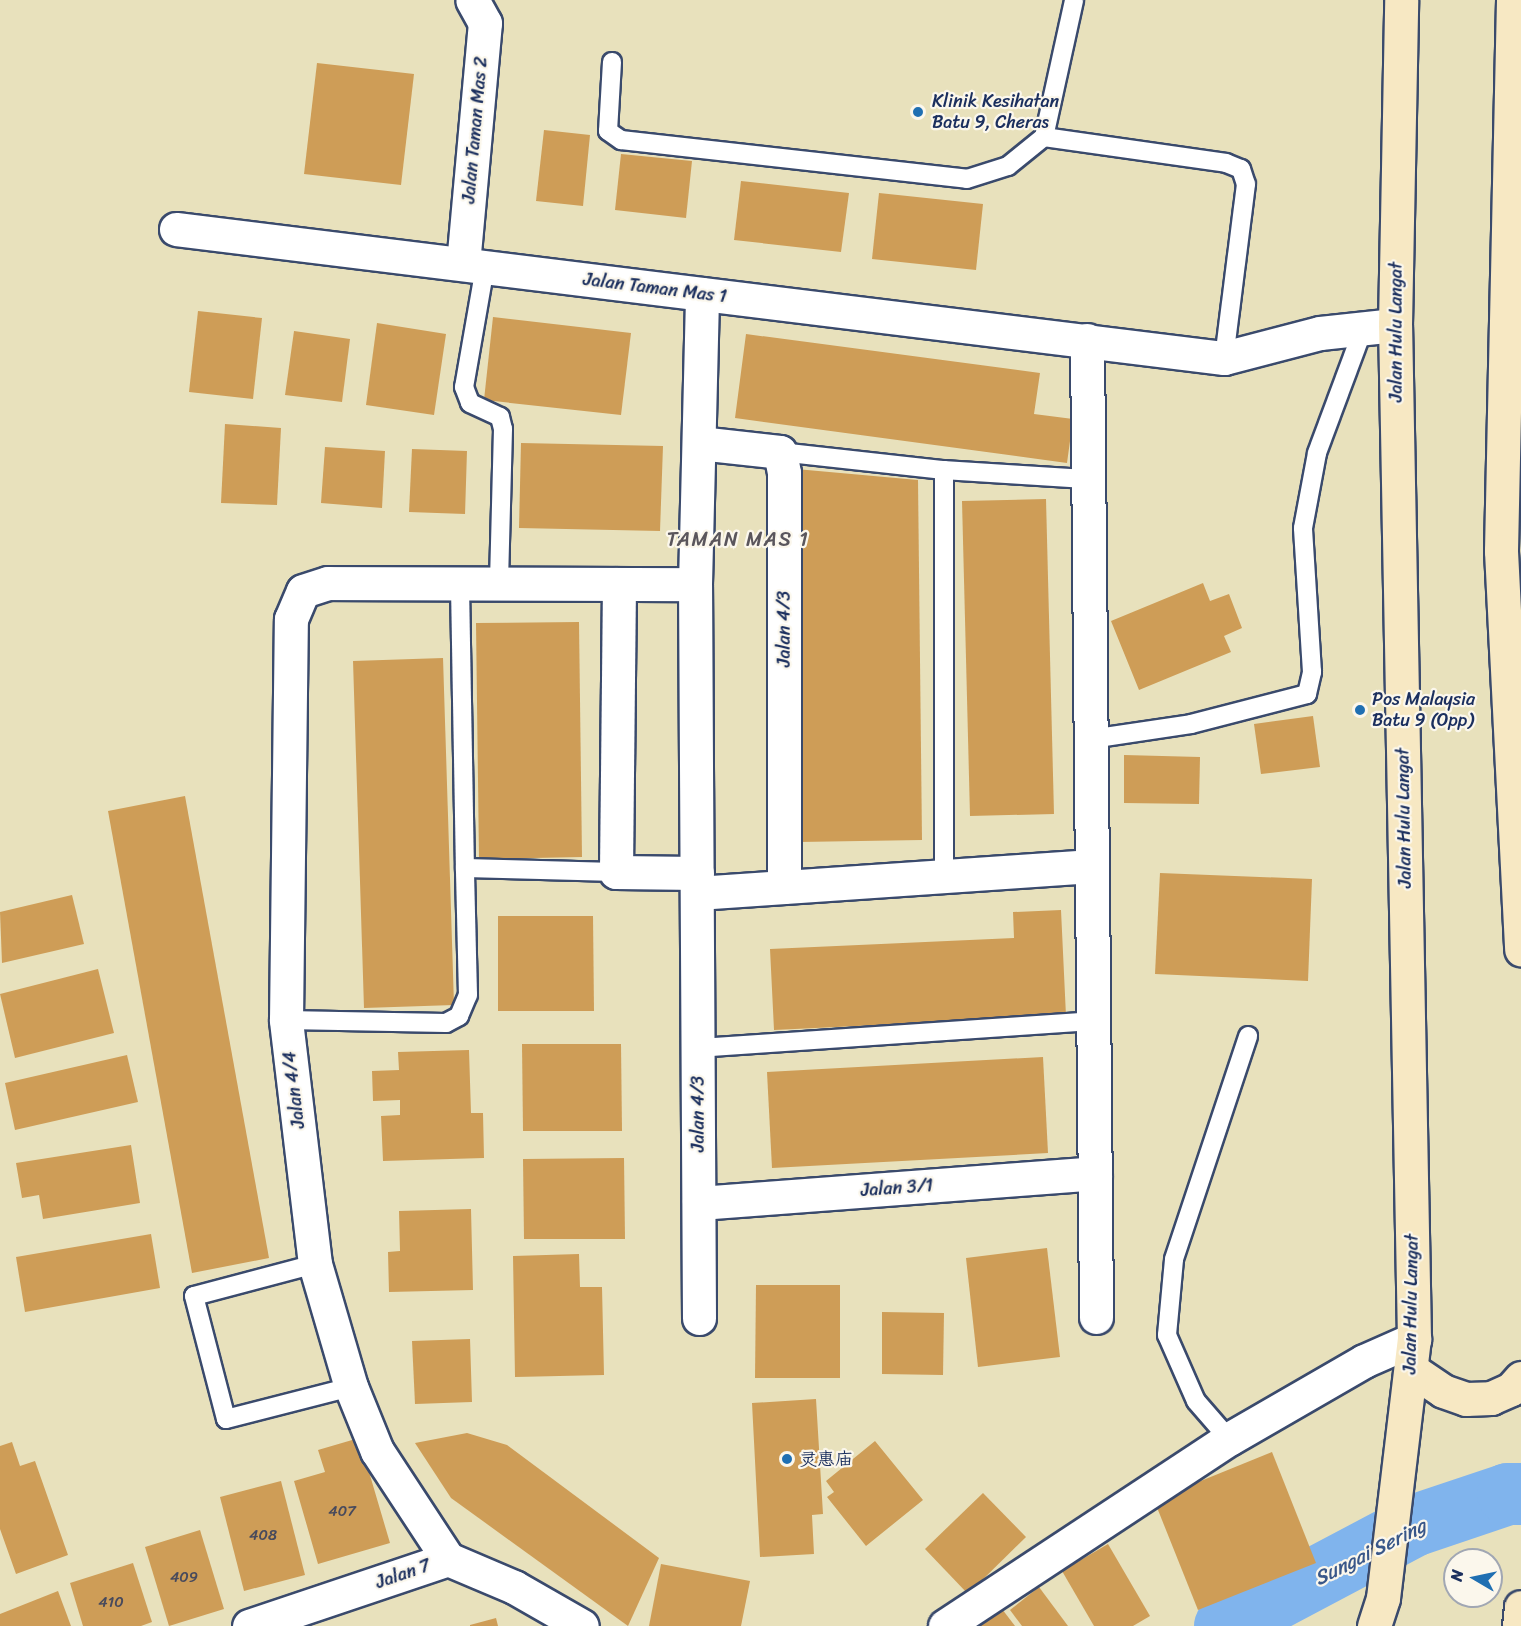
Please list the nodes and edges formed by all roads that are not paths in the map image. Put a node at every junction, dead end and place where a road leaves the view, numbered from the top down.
1 (472, 0) edge
2 (1074, 0) edge
3 (1401, 0) edge
4 (1512, 0) edge
5 (1517, 34) edge
6 (612, 62) dead end
7 (1044, 137) junction
8 (176, 229) dead end
9 (474, 266) junction
10 (702, 294) junction
11 (1514, 300) edge
12 (1395, 326) junction
13 (1363, 329) junction
14 (1087, 340) junction
15 (1224, 358) junction
16 (699, 443) junction
17 (1512, 448) edge
18 (780, 452) junction
19 (944, 470) junction
20 (1089, 479) junction
21 (619, 584) junction
22 (695, 584) junction
23 (499, 585) junction
24 (460, 586) junction
25 (1091, 739) junction
26 (1092, 866) junction
27 (465, 868) junction
28 (616, 872) junction
29 (944, 876) junction
30 (697, 883) junction
31 (784, 887) junction
32 (1521, 929) edge
33 (286, 1020) junction
34 (1094, 1021) junction
35 (1248, 1036) dead end
36 (698, 1048) junction
37 (1095, 1173) junction
38 (699, 1203) junction
39 (315, 1264) junction
40 (1096, 1317) dead end
41 (699, 1318) dead end
42 (1413, 1355) junction
43 (1521, 1378) edge
44 (351, 1387) junction
45 (1229, 1439) junction
46 (448, 1559) junction
47 (1521, 1607) edge
48 (1378, 1612) edge
49 (249, 1626) edge
50 (582, 1626) edge
51 (945, 1626) edge
52 (1403, 1626) edge
53 (1519, 1626) edge

1 - 9 street, Jalan Taman Mas 2
2 - 7 lane
3 - 12 main road, Jalan Hulu Langat
4 - 5 main road
5 - 11 main road
6 - 7 lane
7 - 15 lane
8 - 9 street, Jalan Taman Mas 1
9 - 10 street, Jalan Taman Mas 1
9 - 23 lane
10 - 14 street, Jalan Taman Mas 1
10 - 16 street, Jalan 4/3
11 - 17 main road
12 - 13 street
12 - 42 main road, Jalan Hulu Langat
13 - 15 street
13 - 25 lane
14 - 15 street, Jalan Taman Mas 1
14 - 20 street
16 - 18 street
16 - 22 street, Jalan 4/3
17 - 32 main road
18 - 19 lane
18 - 31 street, Jalan 4/3
19 - 20 lane
19 - 29 lane
20 - 25 street
21 - 22 street
21 - 23 street
21 - 28 street
22 - 30 street, Jalan 4/3
23 - 24 street
24 - 27 lane
24 - 33 street, Jalan 4/4
25 - 26 street
26 - 29 street
26 - 34 street
27 - 28 lane
27 - 33 lane
28 - 30 street
29 - 31 street
30 - 31 street
30 - 36 street, Jalan 4/3
33 - 39 street, Jalan 4/4
34 - 36 lane
34 - 37 street
35 - 45 lane
36 - 38 street, Jalan 4/3
37 - 38 street, Jalan 3/1
37 - 40 street
38 - 41 street, Jalan 4/3
39 - 44 street, Jalan 4/4
39 - 44 lane
42 - 43 main road
42 - 45 street
42 - 48 main road, Jalan Hulu Langat
44 - 46 street, Jalan 4/4
45 - 51 street
46 - 49 street, Jalan 7
46 - 50 street, Jalan 7
47 - 53 main road
48 - 52 main road, Jalan Hulu Langat

